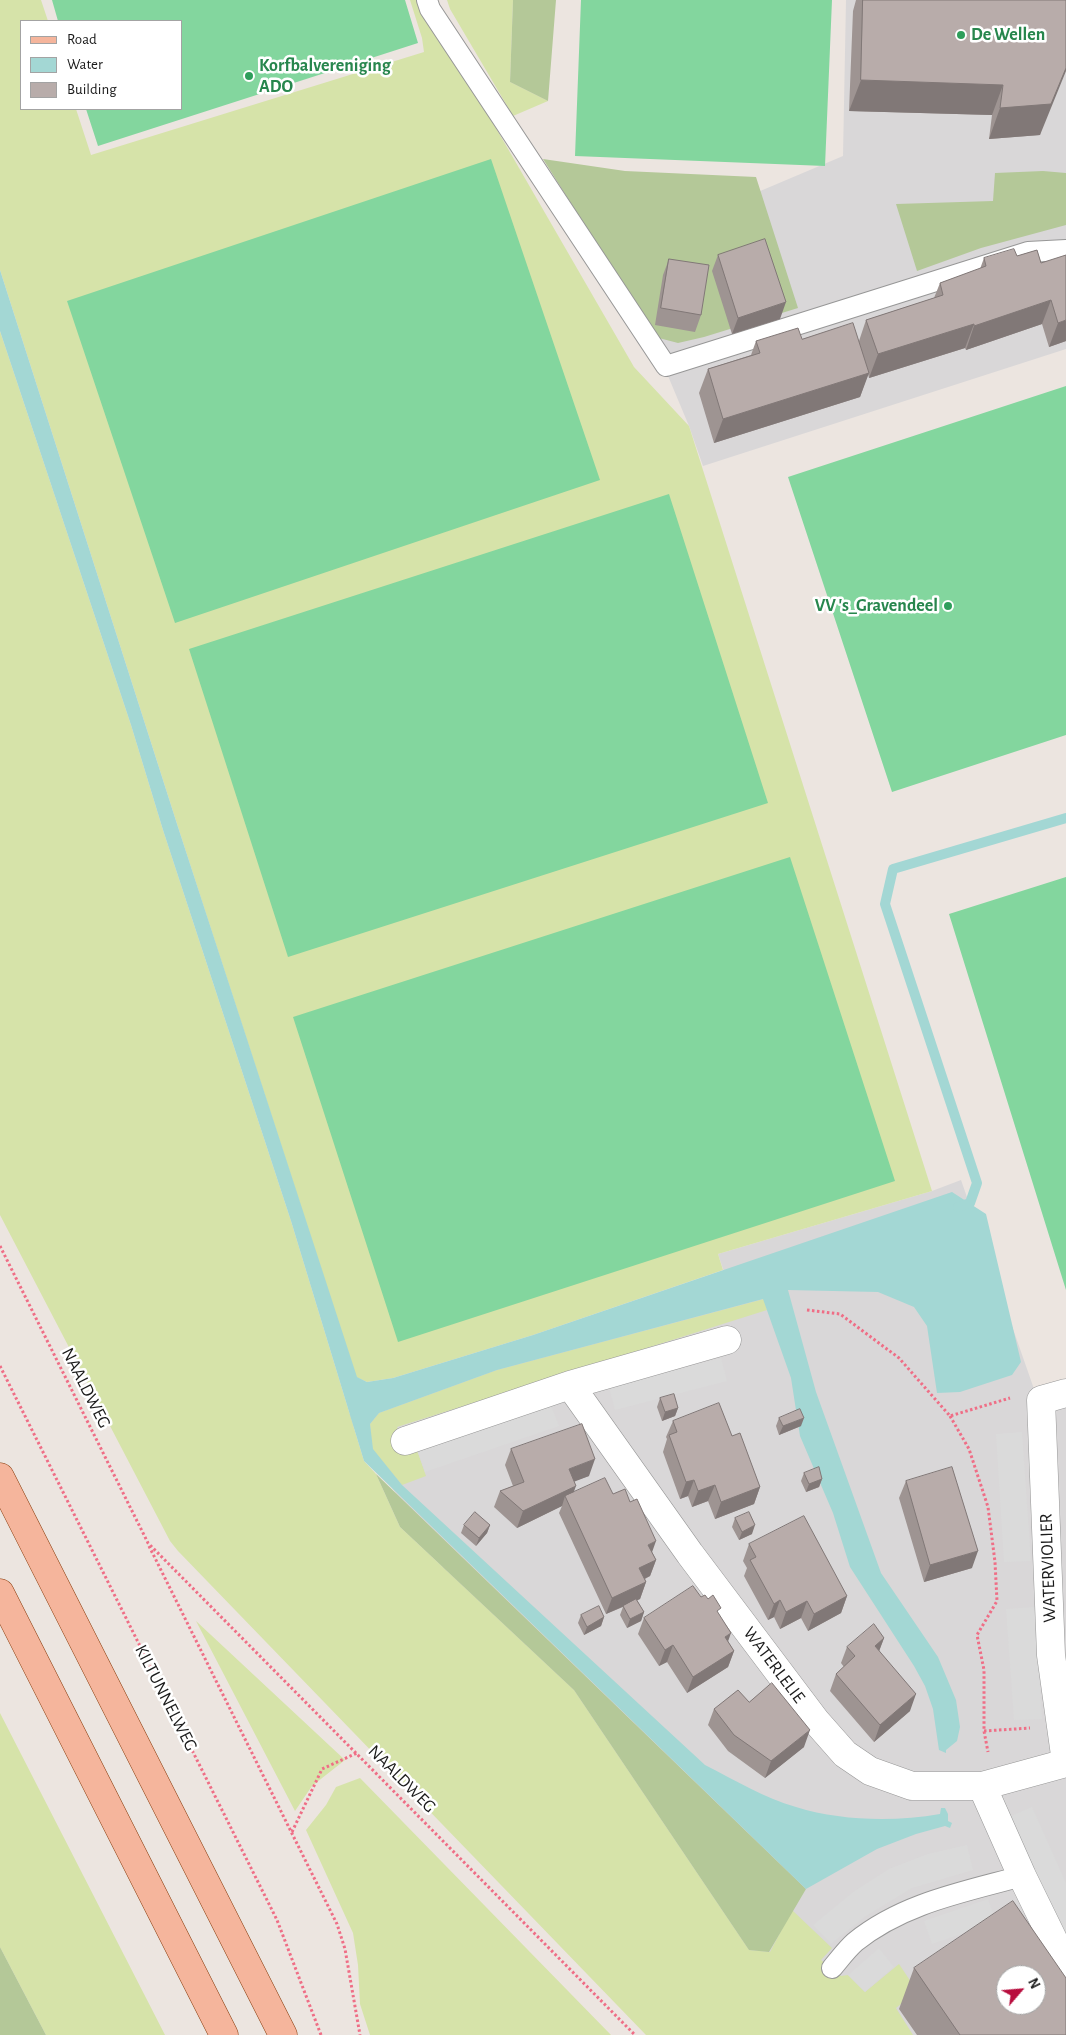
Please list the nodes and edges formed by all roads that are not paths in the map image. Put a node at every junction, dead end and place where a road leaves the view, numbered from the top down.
1 (427, 0) edge
2 (1066, 250) edge
3 (727, 1340) dead end
4 (570, 1385) junction
5 (1054, 1396) edge
6 (405, 1441) dead end
7 (0, 1477) edge
8 (0, 1593) edge
9 (1066, 1763) edge
10 (988, 1784) junction
11 (1022, 1876) junction
12 (1066, 1966) edge
13 (832, 1968) dead end
14 (224, 2035) edge
15 (283, 2035) edge

1 - 2 lane
3 - 4 street
4 - 6 street
4 - 10 street, WATERLELIE
5 - 9 street, WATERVIOLIER
7 - 15 main road
8 - 14 main road
9 - 10 street, WATERLELIE
10 - 11 street
11 - 12 street
11 - 13 lane

